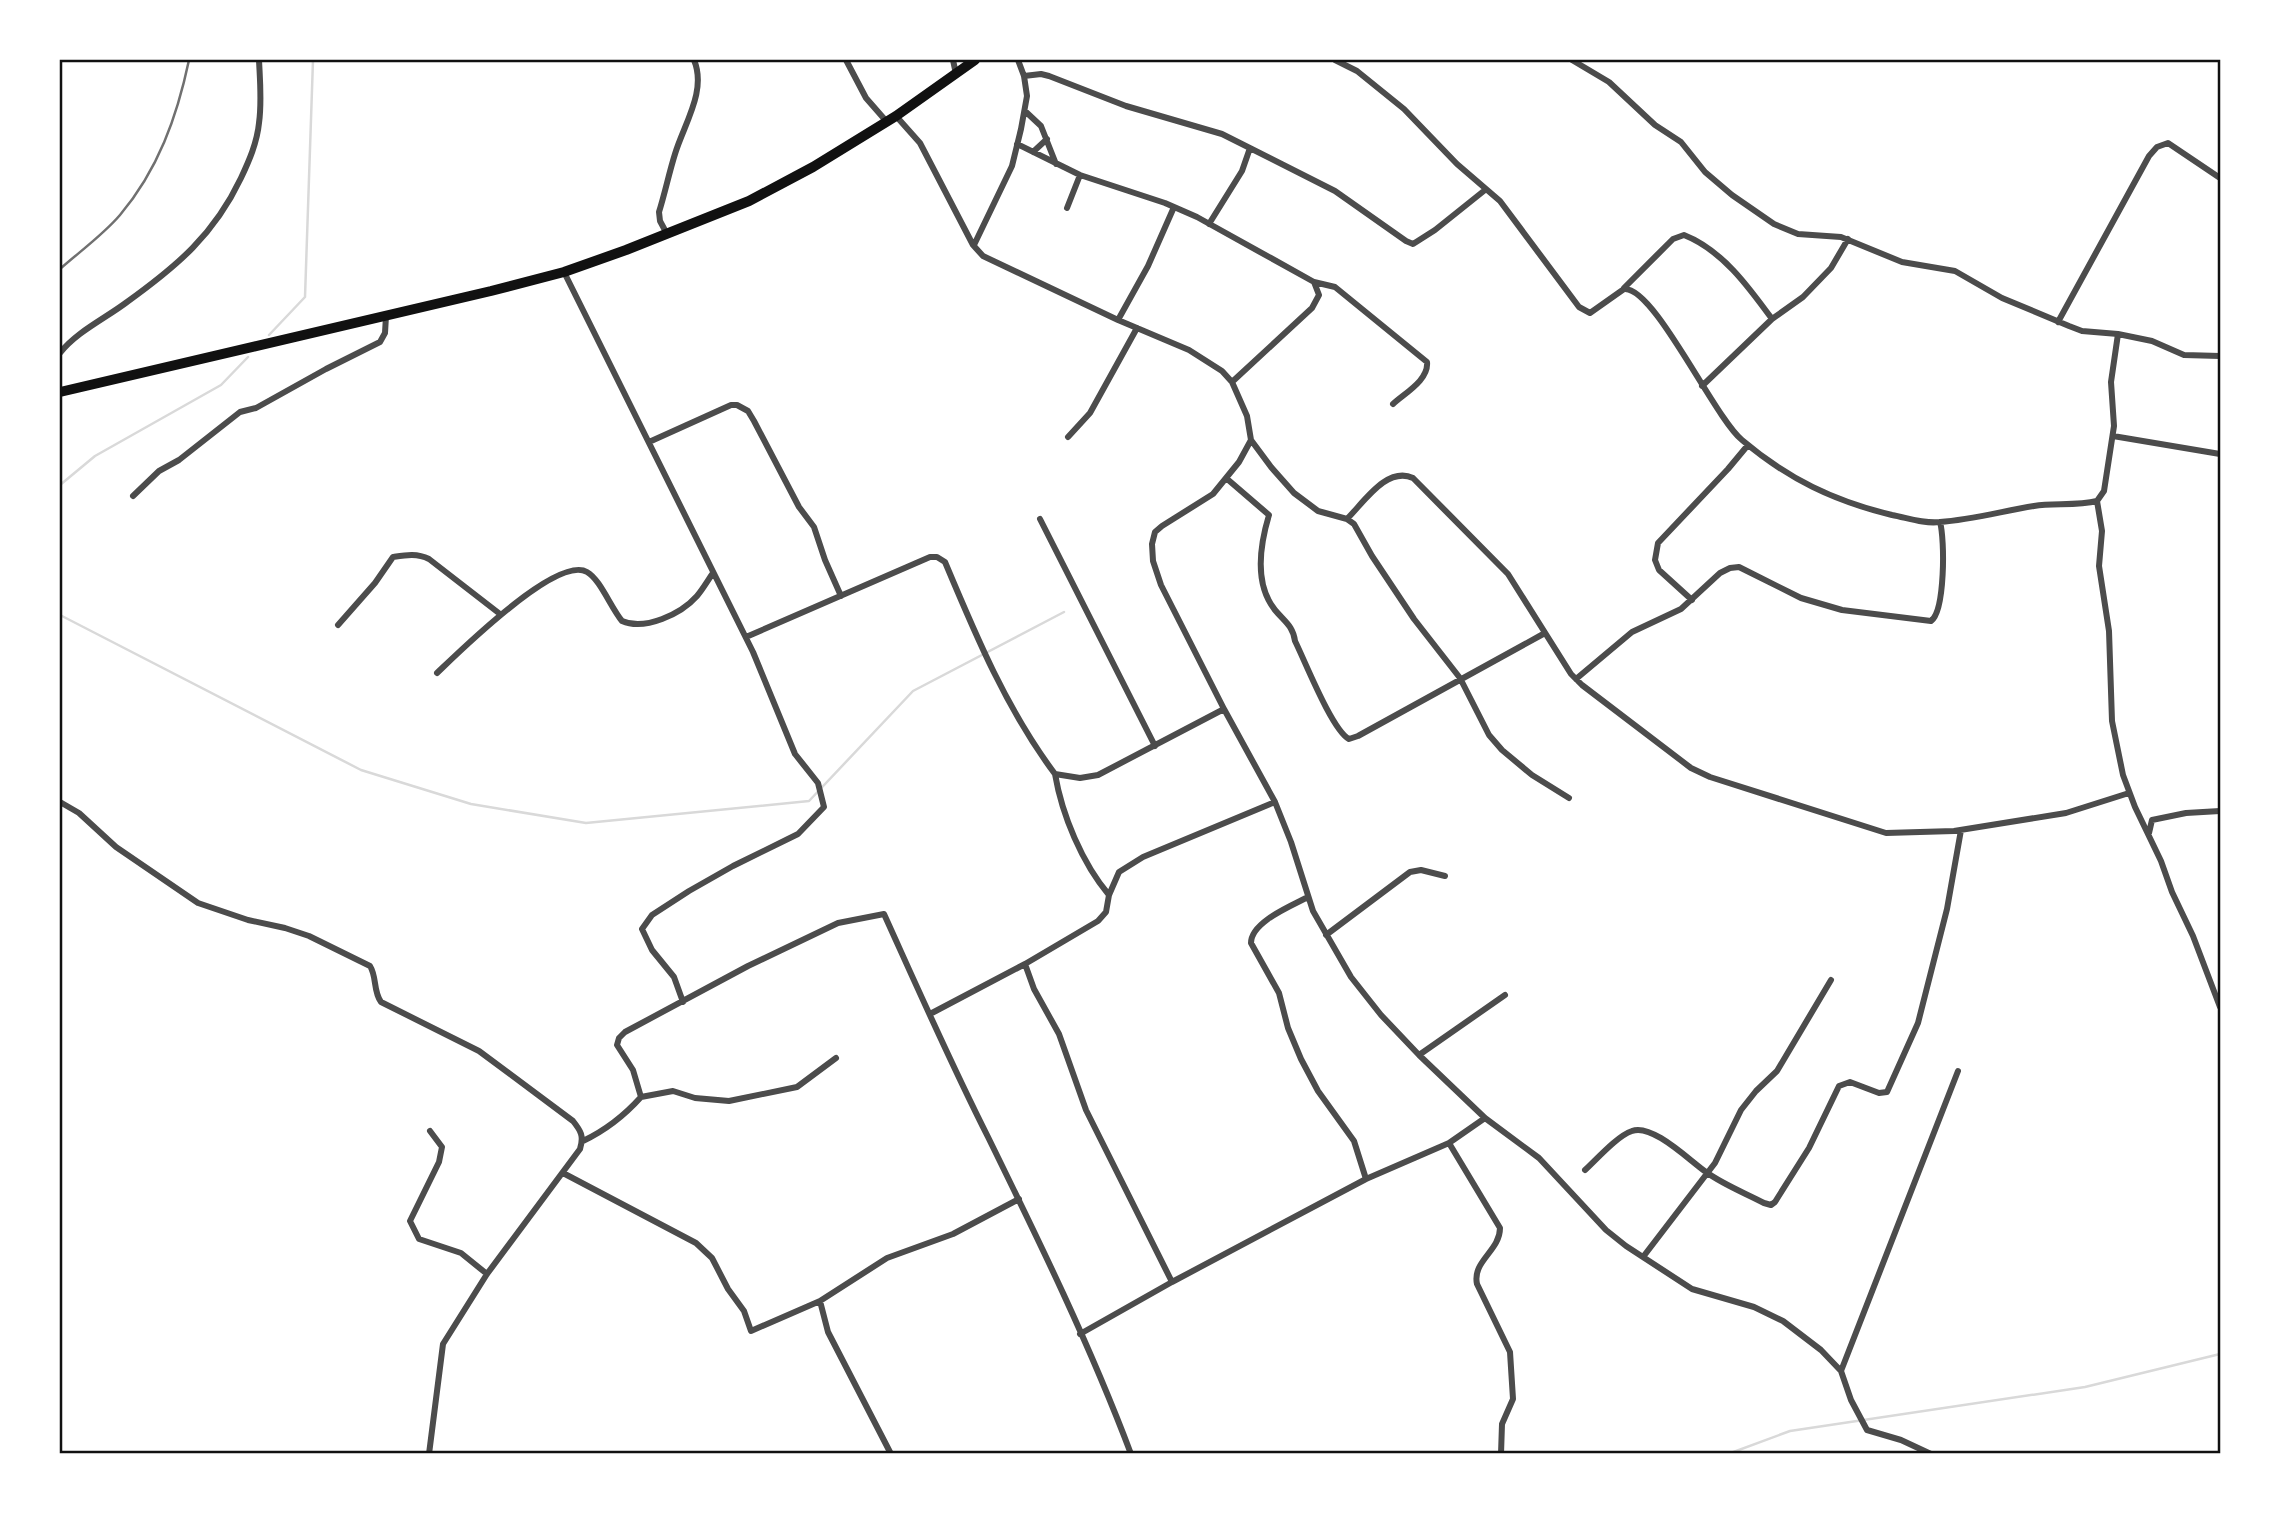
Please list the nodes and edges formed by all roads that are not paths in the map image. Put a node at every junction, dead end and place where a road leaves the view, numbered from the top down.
1 (259, 60) edge
2 (694, 60) edge
3 (846, 60) edge
4 (953, 60) edge
5 (975, 60) edge
6 (1018, 60) edge
7 (1335, 60) edge
8 (1572, 60) edge
9 (957, 74) junction
10 (1024, 76) junction
11 (1025, 111) junction
12 (892, 119) junction
13 (1047, 139) junction
14 (1017, 145) junction
15 (1250, 148) junction
16 (1033, 152) junction
17 (1056, 164) junction
18 (1080, 175) junction
19 (2221, 178) edge
20 (1485, 190) junction
21 (1174, 207) junction
22 (1067, 208) dead end
23 (1209, 223) junction
24 (667, 234) junction
25 (1848, 239) junction
26 (974, 245) junction
27 (564, 272) junction
28 (1314, 282) junction
29 (1624, 289) junction
30 (386, 316) junction
31 (1772, 318) junction
32 (1118, 320) junction
33 (2058, 322) junction
34 (1138, 328) junction
35 (2118, 334) junction
36 (60, 353) edge
37 (2221, 356) edge
38 (1231, 382) junction
39 (1703, 386) junction
40 (60, 393) edge
41 (1393, 404) dead end
42 (2113, 436) junction
43 (1068, 437) dead end
44 (1251, 440) junction
45 (649, 442) junction
46 (1748, 444) junction
47 (2221, 454) edge
48 (1226, 478) junction
49 (133, 496) dead end
50 (2097, 501) junction
51 (1040, 519) dead end
52 (1347, 519) junction
53 (1940, 522) junction
54 (713, 573) junction
55 (841, 596) junction
56 (1692, 600) junction
57 (500, 614) junction
58 (338, 625) dead end
59 (1545, 633) junction
60 (746, 637) junction
61 (437, 673) dead end
62 (1460, 678) junction
63 (1576, 679) junction
64 (1223, 709) junction
65 (1154, 746) junction
66 (1055, 774) junction
67 (2129, 793) junction
68 (1569, 798) dead end
69 (60, 802) edge
70 (1275, 803) junction
71 (2221, 811) edge
72 (1961, 830) junction
73 (2149, 833) junction
74 (1445, 876) dead end
75 (1109, 895) junction
76 (1308, 897) junction
77 (1326, 935) junction
78 (1025, 964) junction
79 (1831, 980) dead end
80 (1505, 995) dead end
81 (683, 1002) junction
82 (2221, 1007) edge
83 (930, 1014) junction
84 (1419, 1055) junction
85 (836, 1058) dead end
86 (1958, 1071) dead end
87 (641, 1097) junction
88 (1485, 1118) junction
89 (430, 1131) dead end
90 (583, 1140) junction
91 (1449, 1143) junction
92 (1585, 1170) dead end
93 (563, 1173) junction
94 (1706, 1173) junction
95 (1366, 1179) junction
96 (1019, 1199) junction
97 (1643, 1257) junction
98 (487, 1274) junction
99 (1172, 1282) junction
100 (820, 1301) junction
101 (1080, 1334) junction
102 (1841, 1371) junction
103 (429, 1454) edge
104 (891, 1454) edge
105 (1131, 1454) edge
106 (1501, 1454) edge
107 (1931, 1454) edge

1 - 36 street
2 - 24 street
3 - 12 street
4 - 9 street
5 - 9 highway
6 - 10 street
7 - 20 street
8 - 25 street
9 - 12 highway
10 - 11 street
10 - 15 street
11 - 13 street
11 - 14 street
12 - 24 highway
12 - 26 street
13 - 16 street
13 - 17 street
14 - 16 street
14 - 26 street
15 - 20 street
15 - 23 street
16 - 17 street
17 - 18 street
18 - 21 street
18 - 22 street
19 - 33 street
20 - 29 street
21 - 23 street
21 - 32 street
23 - 28 street
24 - 27 highway
25 - 31 street
25 - 33 street
26 - 32 street
27 - 30 highway
27 - 45 street
28 - 38 street
28 - 41 street
29 - 31 street
29 - 39 street
30 - 40 highway
30 - 49 street
31 - 39 street
32 - 34 street
33 - 35 street
34 - 38 street
34 - 43 street
35 - 37 street
35 - 42 street
38 - 44 street
39 - 46 street
42 - 47 street
42 - 50 street
44 - 48 street
44 - 52 street
45 - 54 street
45 - 55 street
46 - 53 street
46 - 56 street
48 - 62 street
48 - 64 street
50 - 53 street
50 - 67 street
51 - 65 street
52 - 59 street
52 - 62 street
53 - 56 street
54 - 57 street
54 - 60 street
55 - 60 street
55 - 66 street
56 - 63 street
57 - 58 street
57 - 61 street
59 - 62 street
59 - 63 street
60 - 81 street
62 - 68 street
63 - 72 street
64 - 65 street
64 - 70 street
65 - 66 street
66 - 75 street
67 - 72 street
67 - 73 street
69 - 90 street
70 - 75 street
70 - 76 street
71 - 73 street
72 - 94 street
73 - 82 street
74 - 77 street
75 - 78 street
76 - 77 street
76 - 95 street
77 - 84 street
78 - 83 street
78 - 99 street
79 - 94 street
80 - 84 street
81 - 83 street
81 - 87 street
83 - 96 street
84 - 88 street
85 - 87 street
86 - 102 street
87 - 90 street
88 - 91 street
88 - 97 street
89 - 98 street
90 - 93 street
91 - 95 street
91 - 106 street
92 - 94 street
93 - 98 street
93 - 100 street
94 - 97 street
95 - 99 street
96 - 100 street
96 - 101 street
97 - 102 street
98 - 103 street
99 - 101 street
100 - 104 street
101 - 105 street
102 - 107 street

